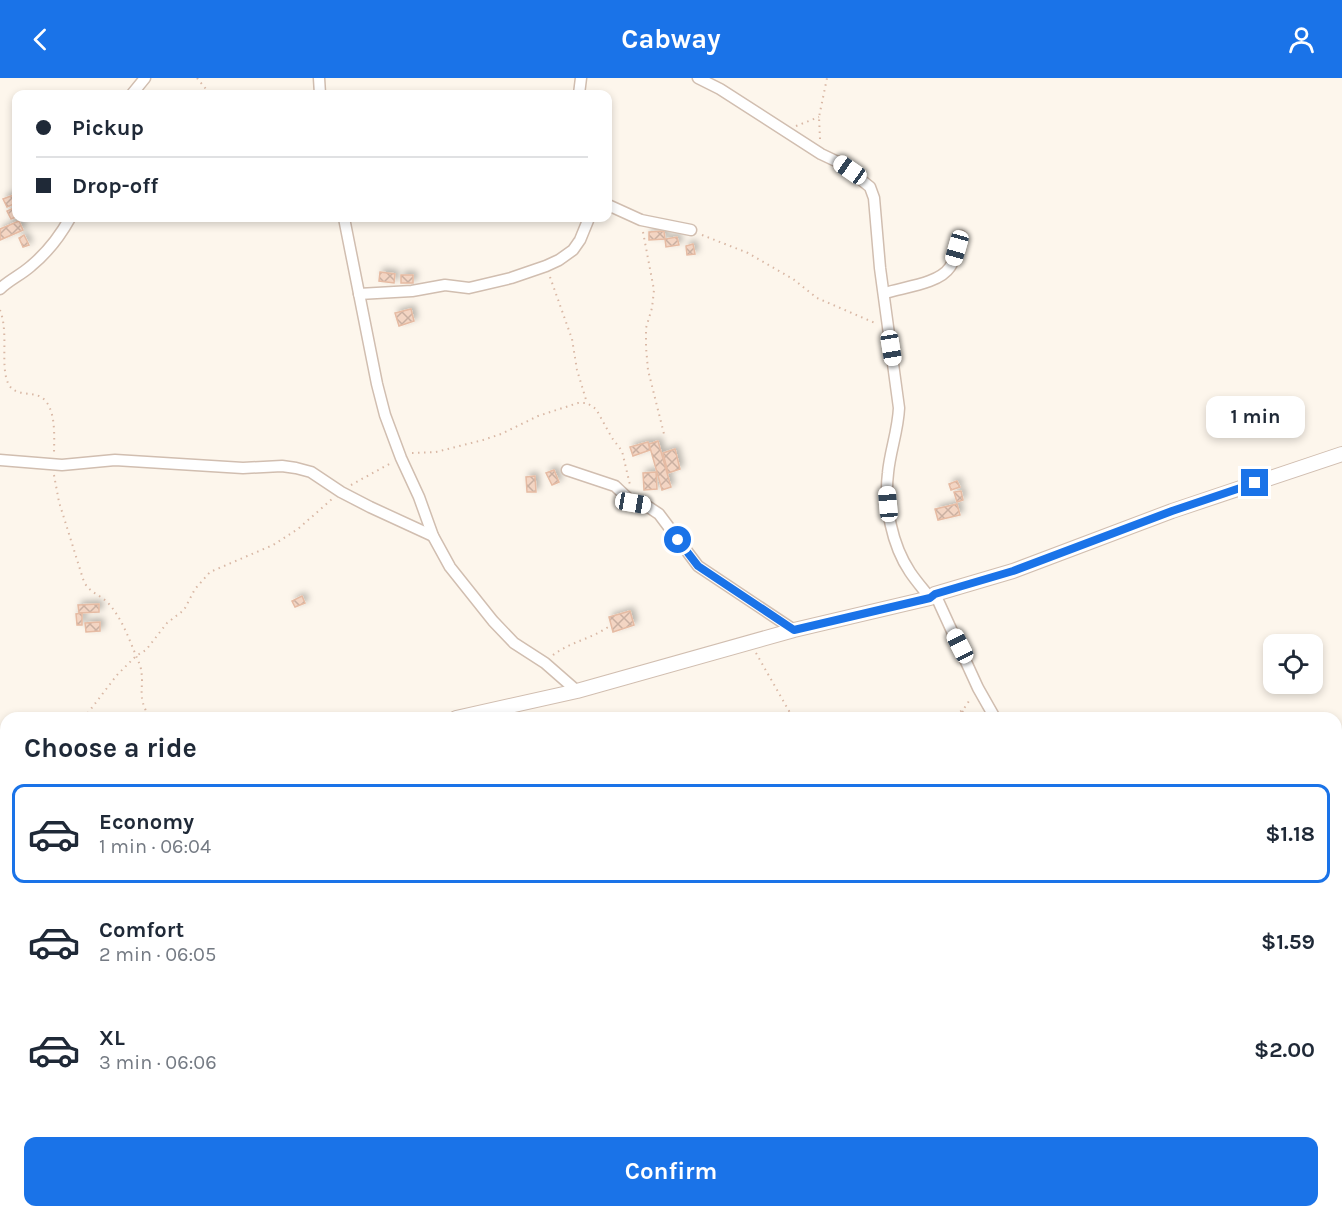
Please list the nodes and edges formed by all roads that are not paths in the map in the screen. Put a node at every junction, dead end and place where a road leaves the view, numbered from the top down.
1 (145, 78) edge
2 (698, 78) edge
3 (135, 90) edge
4 (612, 208) edge
5 (68, 222) edge
6 (345, 222) edge
7 (587, 222) edge
8 (690, 230) road end
9 (961, 236) dead end
10 (0, 289) edge
11 (885, 293) junction
12 (359, 294) junction
13 (1342, 454) edge
14 (0, 460) edge
15 (567, 470) dead end
16 (433, 536) junction
17 (933, 596) junction
18 (794, 630) junction
19 (577, 691) junction
20 (483, 712) edge
21 (992, 712) edge

1 - 3 street
2 - 11 street
4 - 8 street
5 - 10 street
6 - 12 street
7 - 12 street
9 - 11 street
11 - 17 street
12 - 16 street
13 - 17 street
14 - 16 street
15 - 18 street
16 - 19 street
17 - 18 street
17 - 21 street
18 - 19 street
19 - 20 street

